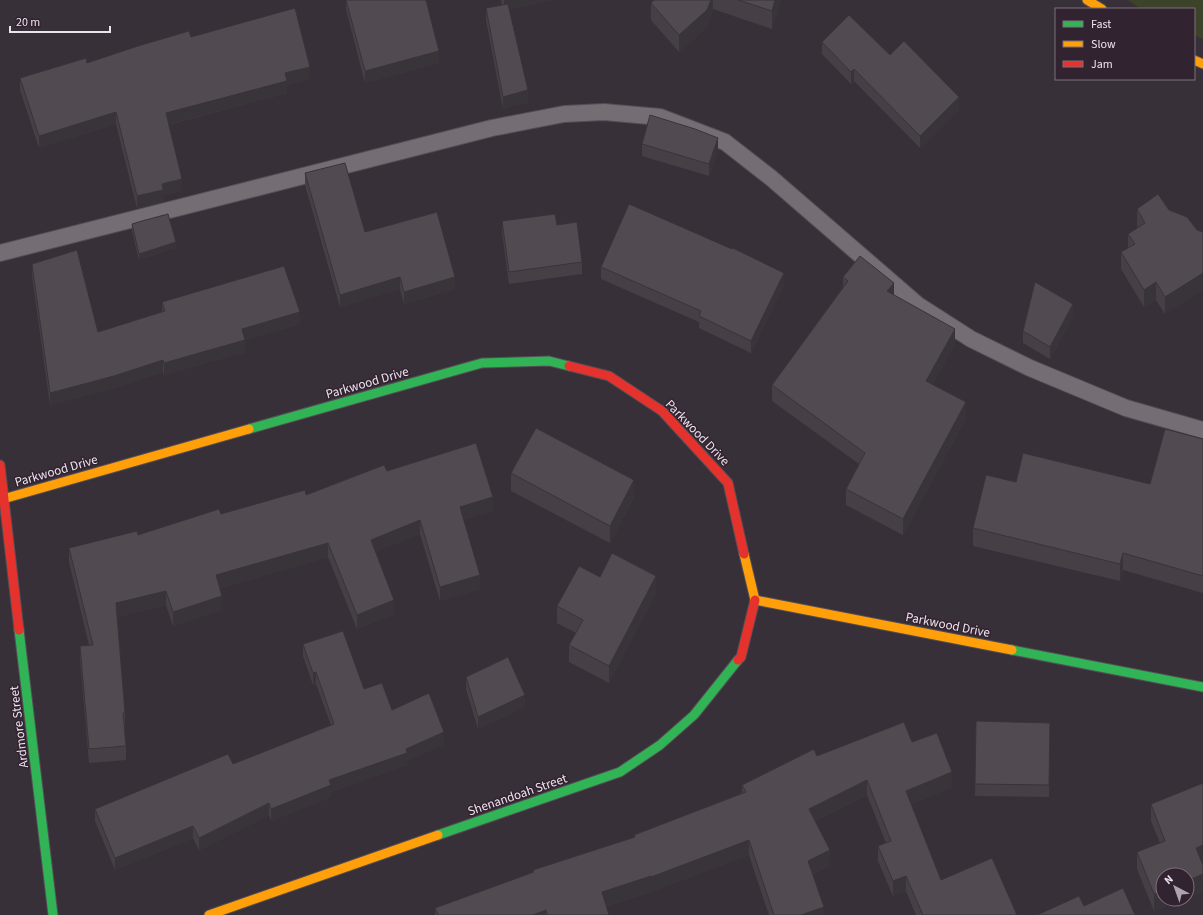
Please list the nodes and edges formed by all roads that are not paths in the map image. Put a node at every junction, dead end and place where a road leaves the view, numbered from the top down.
1 (1087, 0) edge
2 (1100, 8) edge
3 (0, 253) edge
4 (1203, 430) edge
5 (0, 465) edge
6 (3, 499) junction
7 (755, 600) junction
8 (1203, 687) edge
9 (53, 915) edge
10 (209, 915) edge

1 - 2 street
3 - 4 lane
5 - 6 street, Ardmore Street
6 - 7 street, Parkwood Drive
6 - 9 street, Ardmore Street
7 - 8 street, Parkwood Drive
7 - 10 street, Shenandoah Street

